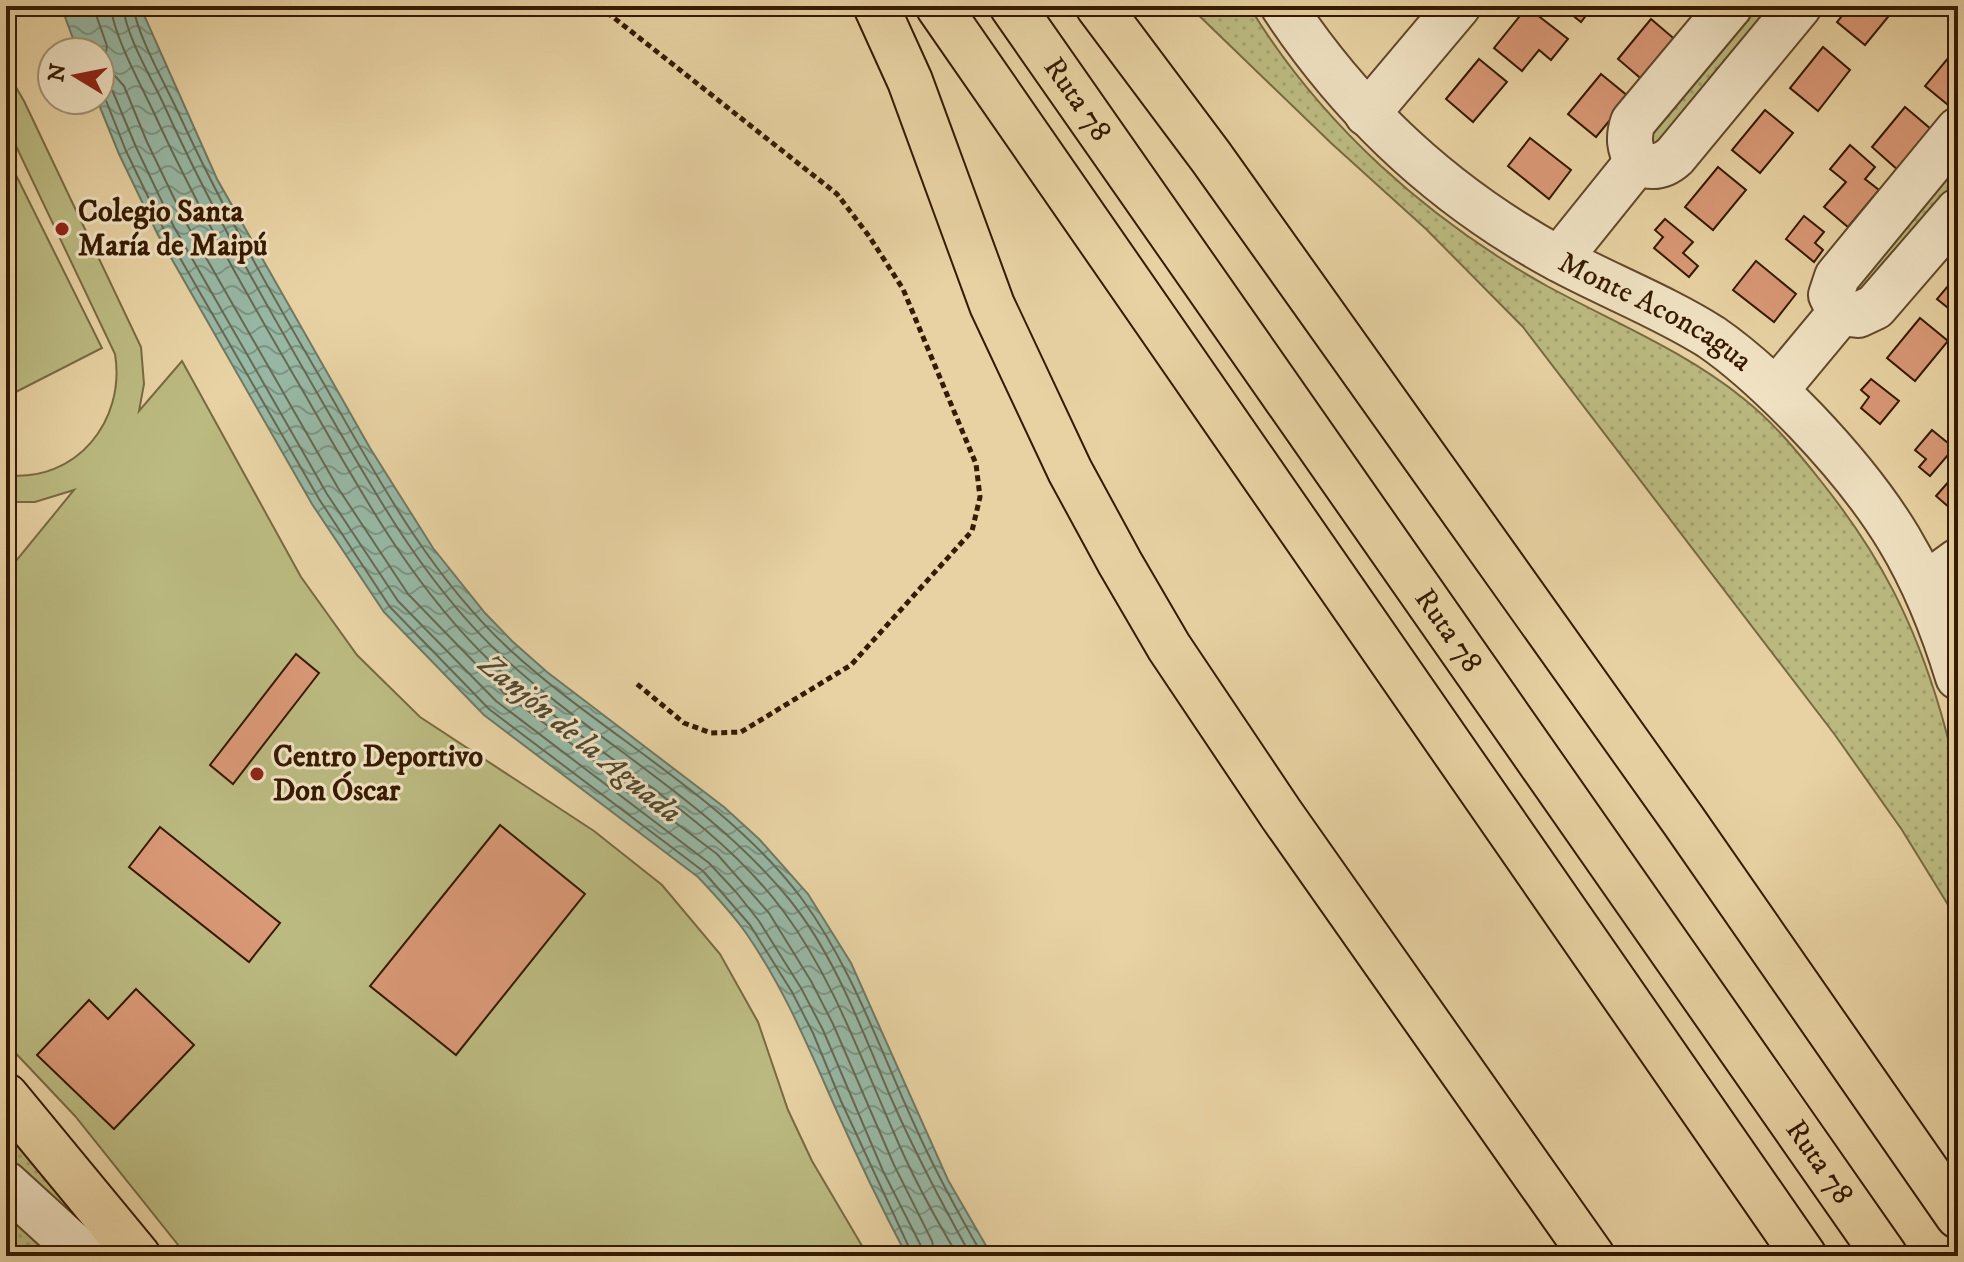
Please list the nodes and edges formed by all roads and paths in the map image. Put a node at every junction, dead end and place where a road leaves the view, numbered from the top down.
1 (599, 6) edge
2 (876, 6) edge
3 (938, 6) edge
4 (1012, 6) edge
5 (1098, 6) edge
6 (1283, 6) edge
7 (1458, 6) edge
8 (1730, 6) edge
9 (1799, 6) edge
10 (1367, 114) junction
11 (1958, 130) edge
12 (1637, 162) junction
13 (1958, 211) edge
14 (1559, 259) junction
15 (1840, 313) junction
16 (1776, 390) junction
17 (1942, 573) edge
18 (1958, 677) edge
19 (637, 684) dead end
20 (6, 1096) edge
21 (6, 1184) edge
22 (1958, 1216) edge
23 (1588, 1253) edge
24 (85, 1256) edge
25 (138, 1256) edge
26 (1804, 1256) edge
27 (1885, 1256) edge

1 - 19 path
2 - 23 main road
3 - 26 main road, Ruta 78
4 - 27 main road, Ruta 78
5 - 22 main road
6 - 10 street, Monte Aconcagua
7 - 10 street
8 - 12 street
9 - 12 street
10 - 14 street, Monte Aconcagua
11 - 15 street
12 - 14 street
13 - 15 street
14 - 16 street, Monte Aconcagua
15 - 16 street
16 - 17 street, Monte Aconcagua
17 - 18 street, Monte Aconcagua
20 - 25 main road
21 - 24 street

